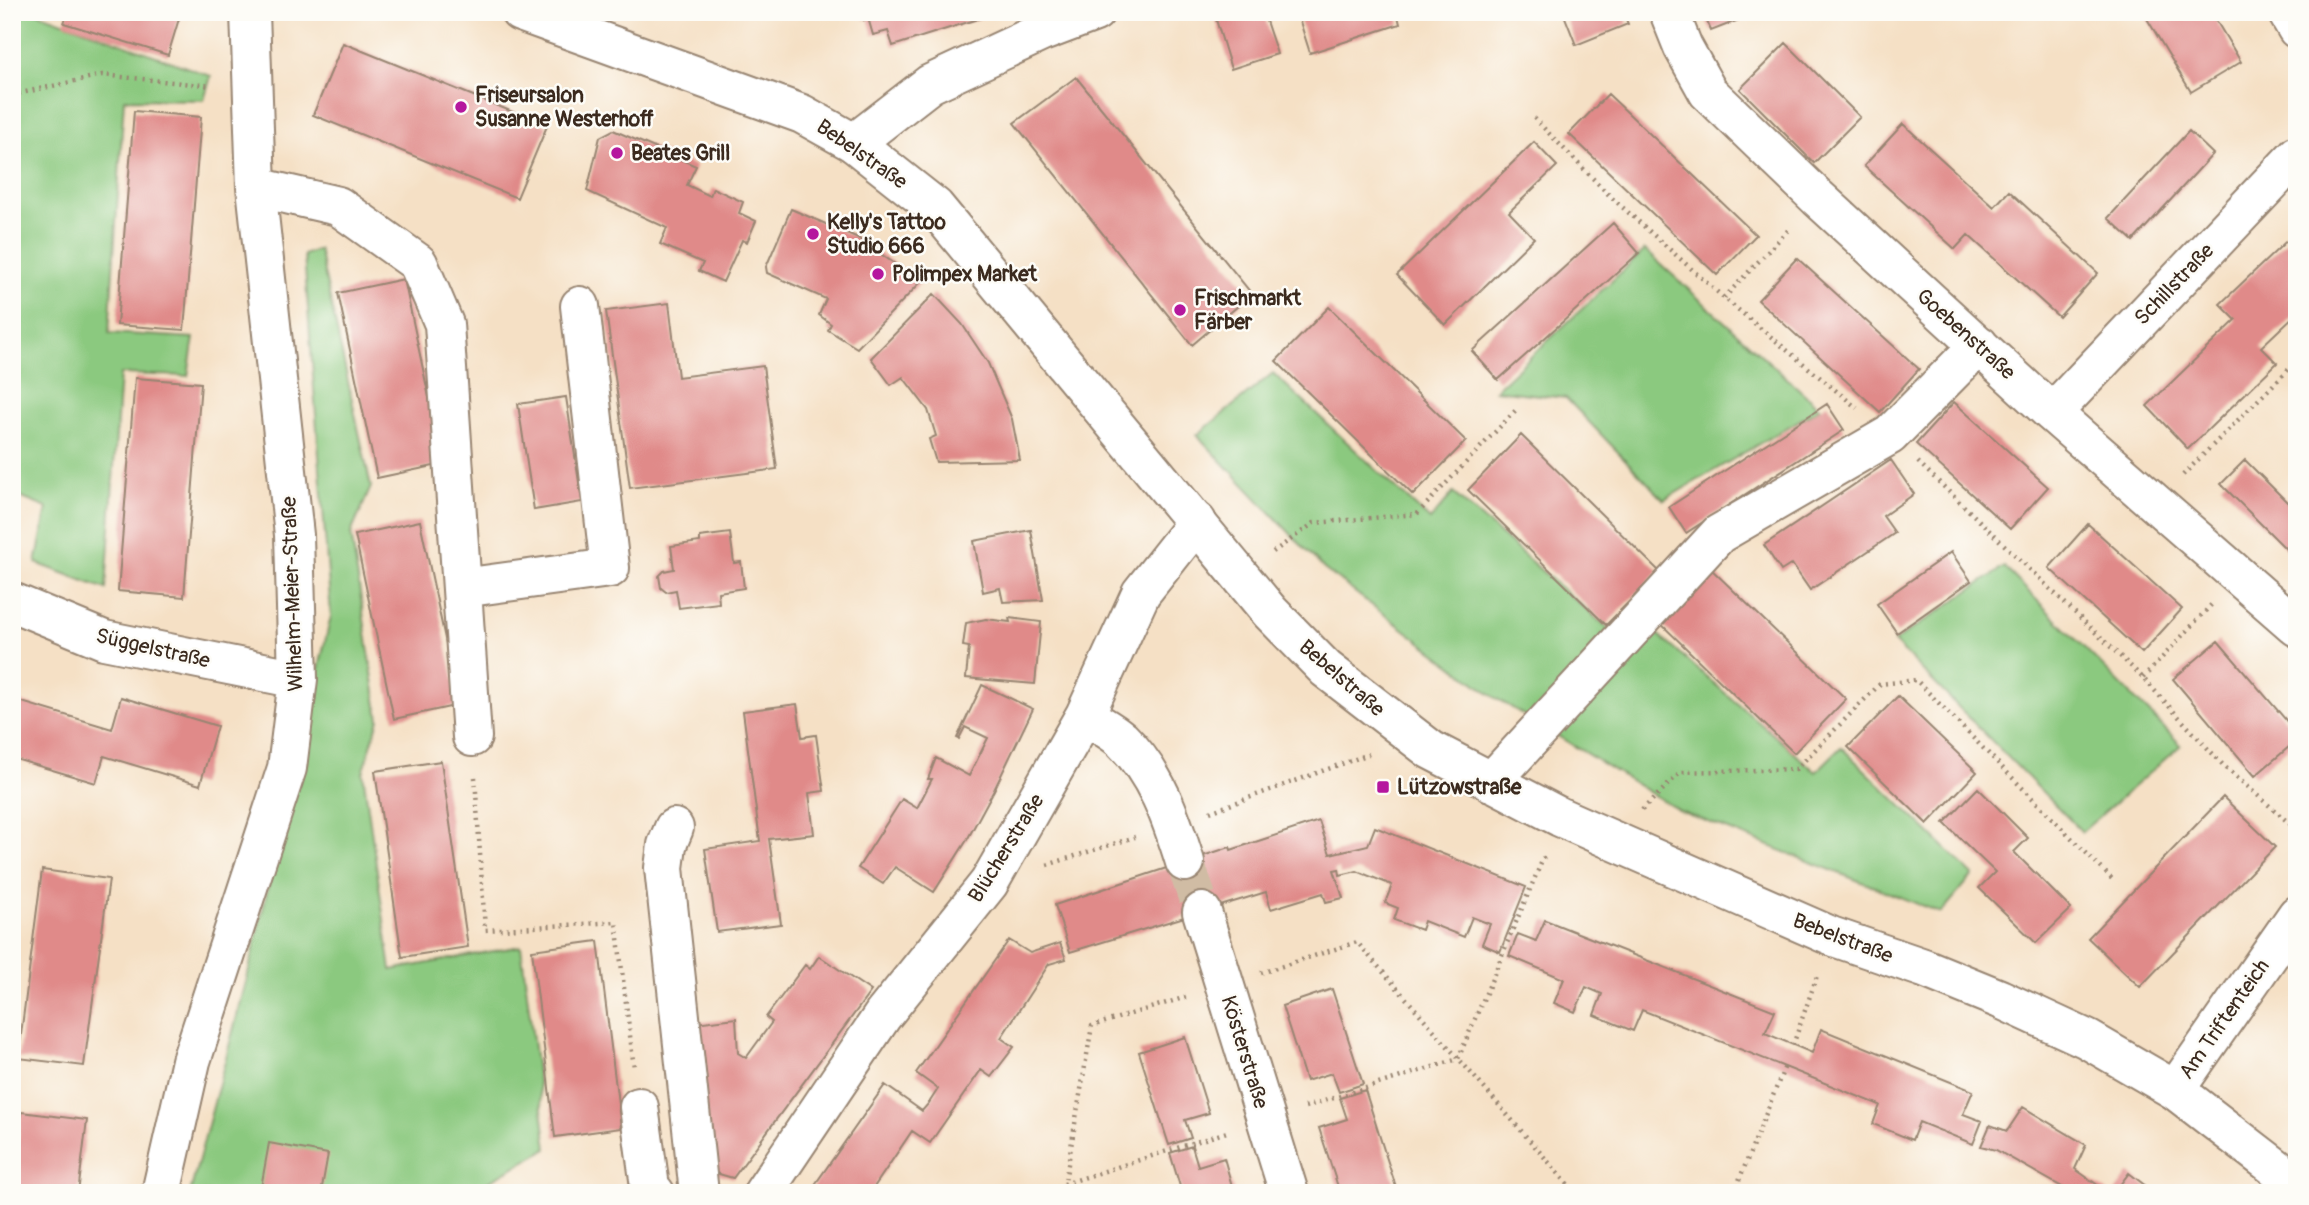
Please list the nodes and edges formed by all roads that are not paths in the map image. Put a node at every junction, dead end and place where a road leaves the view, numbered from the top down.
1 (250, 12) edge
2 (520, 12) edge
3 (1095, 12) edge
4 (1669, 12) edge
5 (2287, 12) edge
6 (1039, 22) edge
7 (2297, 29) edge
8 (854, 143) junction
9 (2297, 155) edge
10 (256, 187) junction
11 (580, 306) dead end
12 (1979, 345) junction
13 (2052, 412) junction
14 (1197, 522) junction
15 (462, 588) junction
16 (12, 602) edge
17 (2297, 627) edge
18 (298, 679) junction
19 (1085, 715) junction
20 (472, 737) road end
21 (1491, 782) junction
22 (674, 828) dead end
23 (1185, 862) tunnel mouth
24 (1202, 912) tunnel mouth
25 (2297, 915) edge
26 (2175, 1090) junction
27 (639, 1107) road end
28 (2297, 1184) edge
29 (161, 1193) edge
30 (654, 1193) edge
31 (699, 1193) edge
32 (763, 1193) edge
33 (1289, 1193) edge

1 - 10 street, Wilhelm-Meier-Straße
2 - 8 street, Bebelstraße
3 - 6 street
4 - 12 street, Goebenstraße
5 - 7 street
6 - 8 street
8 - 14 street, Bebelstraße
9 - 13 street, Schillstraße
10 - 15 street
10 - 18 street, Wilhelm-Meier-Straße
11 - 15 street
12 - 13 street, Goebenstraße
12 - 21 street
13 - 17 street, Goebenstraße
14 - 19 street, Blücherstraße
14 - 21 street, Bebelstraße
15 - 20 street
16 - 18 street, Süggelstraße
18 - 29 street, Wilhelm-Meier-Straße
19 - 23 street
19 - 32 street, Blücherstraße
21 - 26 street, Bebelstraße
22 - 31 street
24 - 33 street, Kösterstraße
25 - 26 street, Am Triftenteich
26 - 28 street, Bebelstraße
27 - 30 street

